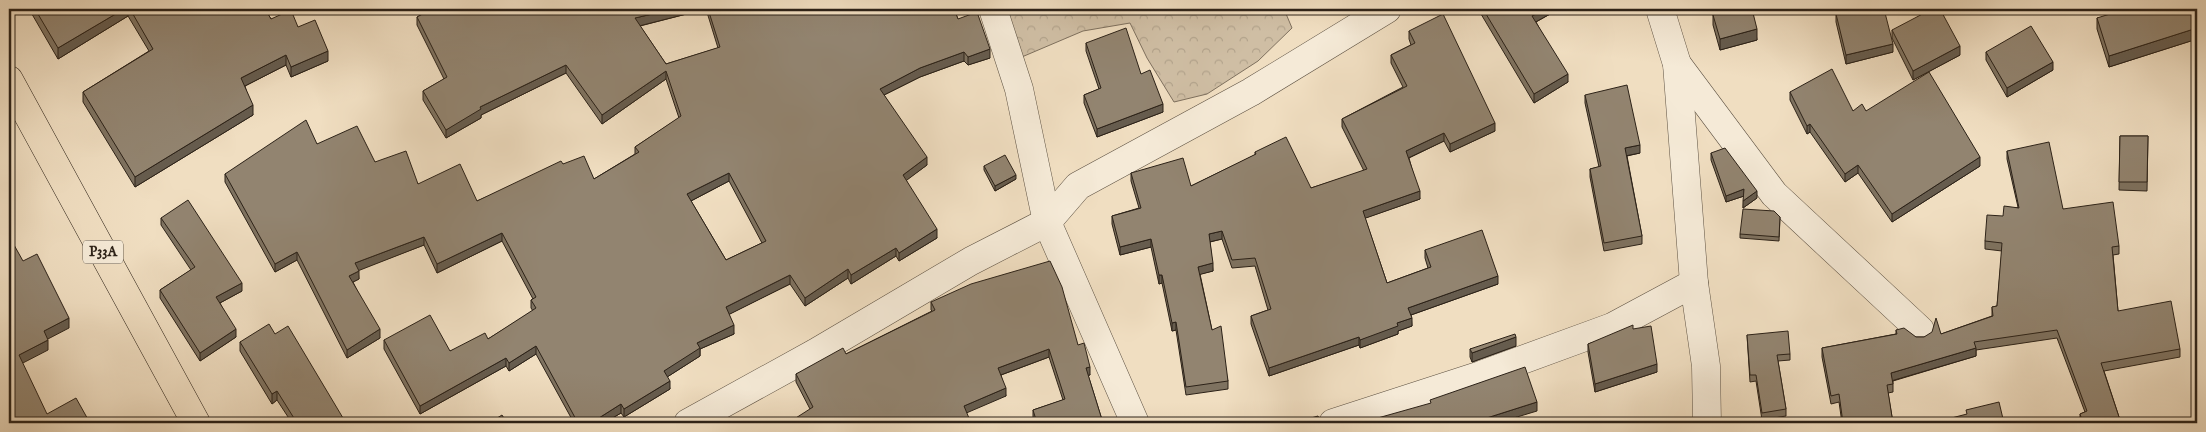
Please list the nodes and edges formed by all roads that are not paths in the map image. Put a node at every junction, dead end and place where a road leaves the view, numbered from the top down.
1 (994, 9) edge
2 (1387, 9) edge
3 (1660, 9) edge
4 (1677, 64) junction
5 (9, 80) edge
6 (1047, 222) junction
7 (1694, 283) junction
8 (1920, 330) dead end
9 (196, 423) edge
10 (688, 423) edge
11 (1135, 423) edge
12 (1333, 423) edge
13 (1708, 423) edge

1 - 6 street
2 - 6 street
3 - 4 street
4 - 7 street
4 - 8 street
5 - 9 main road, P33A
6 - 10 street
6 - 11 street
7 - 12 street
7 - 13 street

